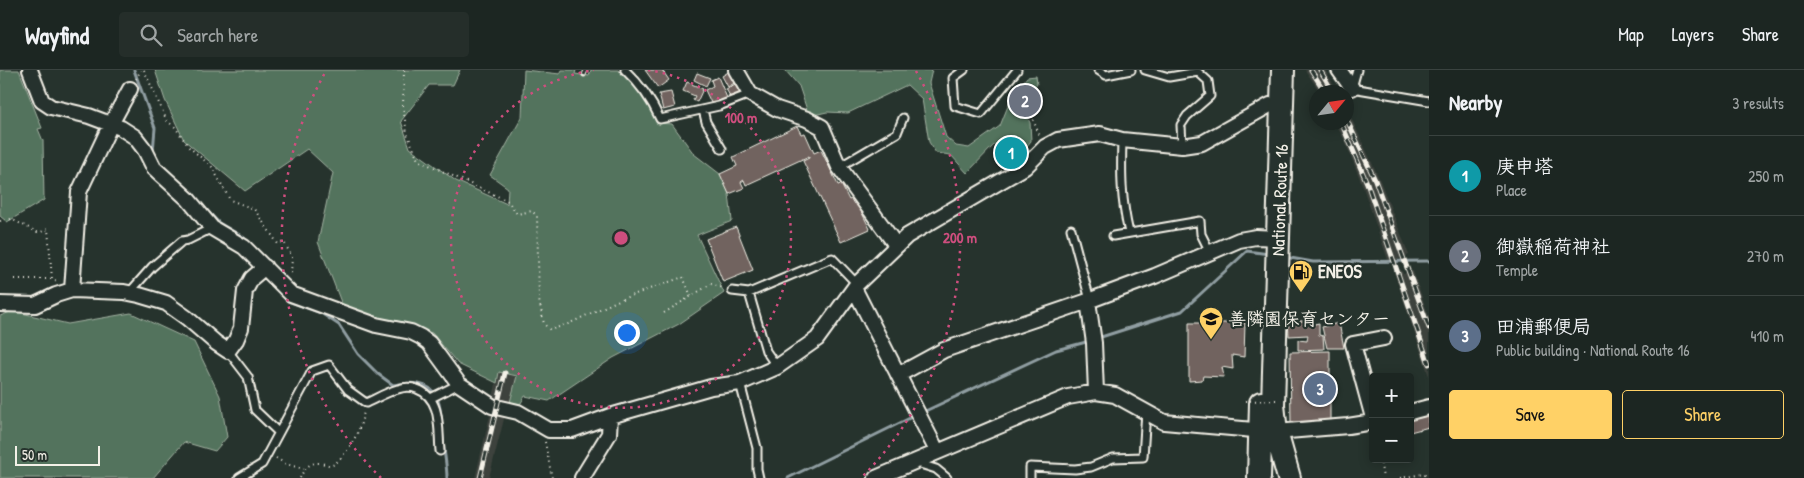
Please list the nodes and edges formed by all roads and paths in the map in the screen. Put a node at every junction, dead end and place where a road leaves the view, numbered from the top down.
1 (30, 70) edge
2 (144, 70) edge
3 (404, 70) edge
4 (625, 70) edge
5 (736, 70) edge
6 (964, 70) edge
7 (1017, 70) edge
8 (1098, 70) edge
9 (1131, 70) edge
10 (1145, 70) edge
11 (1271, 70) edge
12 (1283, 70) edge
13 (1340, 70) edge
14 (1357, 70) edge
15 (1350, 85) edge
16 (1353, 85) edge
17 (1354, 88) edge
18 (130, 90) dead end
19 (750, 94) junction
20 (1429, 101) edge
21 (1270, 105) junction
22 (1027, 106) dead end
23 (704, 110) junction
24 (903, 118) dead end
25 (111, 124) junction
26 (1122, 140) junction
27 (1182, 146) junction
28 (1045, 147) junction
29 (722, 149) dead end
30 (839, 167) junction
31 (0, 221) edge
32 (212, 228) junction
33 (1071, 229) dead end
34 (1129, 233) junction
35 (1113, 236) dead end
36 (896, 245) junction
37 (1272, 247) junction
38 (1210, 252) junction
39 (265, 267) junction
40 (15, 279) dead end
41 (52, 279) junction
42 (855, 286) junction
43 (285, 288) junction
44 (72, 290) junction
45 (732, 291) joint
46 (128, 293) junction
47 (750, 293) junction
48 (691, 296) junction
49 (1089, 301) junction
50 (0, 304) edge
51 (664, 313) dead end
52 (1384, 338) dead end
53 (228, 351) junction
54 (776, 367) junction
55 (898, 375) junction
56 (740, 383) junction
57 (459, 384) junction
58 (1096, 392) junction
59 (431, 398) junction
60 (1278, 400) dead end
61 (1245, 401) dead end
62 (366, 403) junction
63 (1429, 407) edge
64 (1146, 411) junction
65 (1414, 411) edge
66 (610, 416) junction
67 (1372, 418) edge
68 (1369, 421) edge
69 (542, 425) junction
70 (1268, 431) junction
71 (278, 432) junction
72 (440, 451) dead end
73 (938, 451) junction
74 (268, 453) junction
75 (914, 463) junction
76 (1381, 463) edge
77 (304, 469) junction
78 (1429, 476) edge
79 (239, 478) edge
80 (300, 478) edge
81 (552, 478) edge
82 (582, 478) edge
83 (760, 478) edge
84 (876, 478) edge
85 (947, 478) edge
86 (1030, 478) edge
87 (1259, 478) edge
88 (1289, 478) edge
89 (1384, 478) edge
90 (1400, 478) edge

1 - 25 street
2 - 43 path
3 - 48 path
4 - 23 lane
5 - 19 street
6 - 7 lane
8 - 9 lane
10 - 27 lane
11 - 21 highway, National Route 16
12 - 37 highway, National Route 16
13 - 15 street
14 - 16 lane
17 - 20 lane
18 - 25 street
19 - 23 lane
19 - 30 street
21 - 27 street
21 - 37 highway, National Route 16
22 - 28 path
23 - 29 lane
24 - 30 lane
25 - 32 street
25 - 44 street
26 - 27 street
26 - 28 street
26 - 34 lane
28 - 36 street
30 - 36 street
31 - 41 path
32 - 39 street
32 - 46 lane
33 - 49 lane
34 - 35 lane
34 - 38 lane
36 - 42 street
37 - 38 street
37 - 70 highway, National Route 16
38 - 49 street
39 - 43 street
39 - 53 street
40 - 41 path
41 - 44 path
42 - 47 lane
42 - 54 street
42 - 55 street
43 - 57 street
44 - 46 street
44 - 50 street
45 - 47 lane
45 - 48 path
46 - 53 street
47 - 54 lane
48 - 51 path
49 - 55 street
49 - 58 street
52 - 67 street
53 - 71 lane
54 - 56 street
55 - 73 street
56 - 66 street
56 - 83 lane
57 - 59 lane
57 - 69 street
58 - 64 street
58 - 73 street
59 - 62 lane
59 - 72 lane
60 - 61 path, bridge
62 - 71 lane
62 - 77 path
63 - 65 street
64 - 70 street
64 - 86 lane
66 - 69 street
66 - 82 street
68 - 70 street
69 - 81 path
70 - 87 highway, National Route 16
70 - 88 highway, National Route 16
71 - 74 lane
73 - 75 street
74 - 77 path
74 - 79 lane
75 - 84 street
75 - 85 lane
76 - 89 path
77 - 80 path
78 - 90 path

